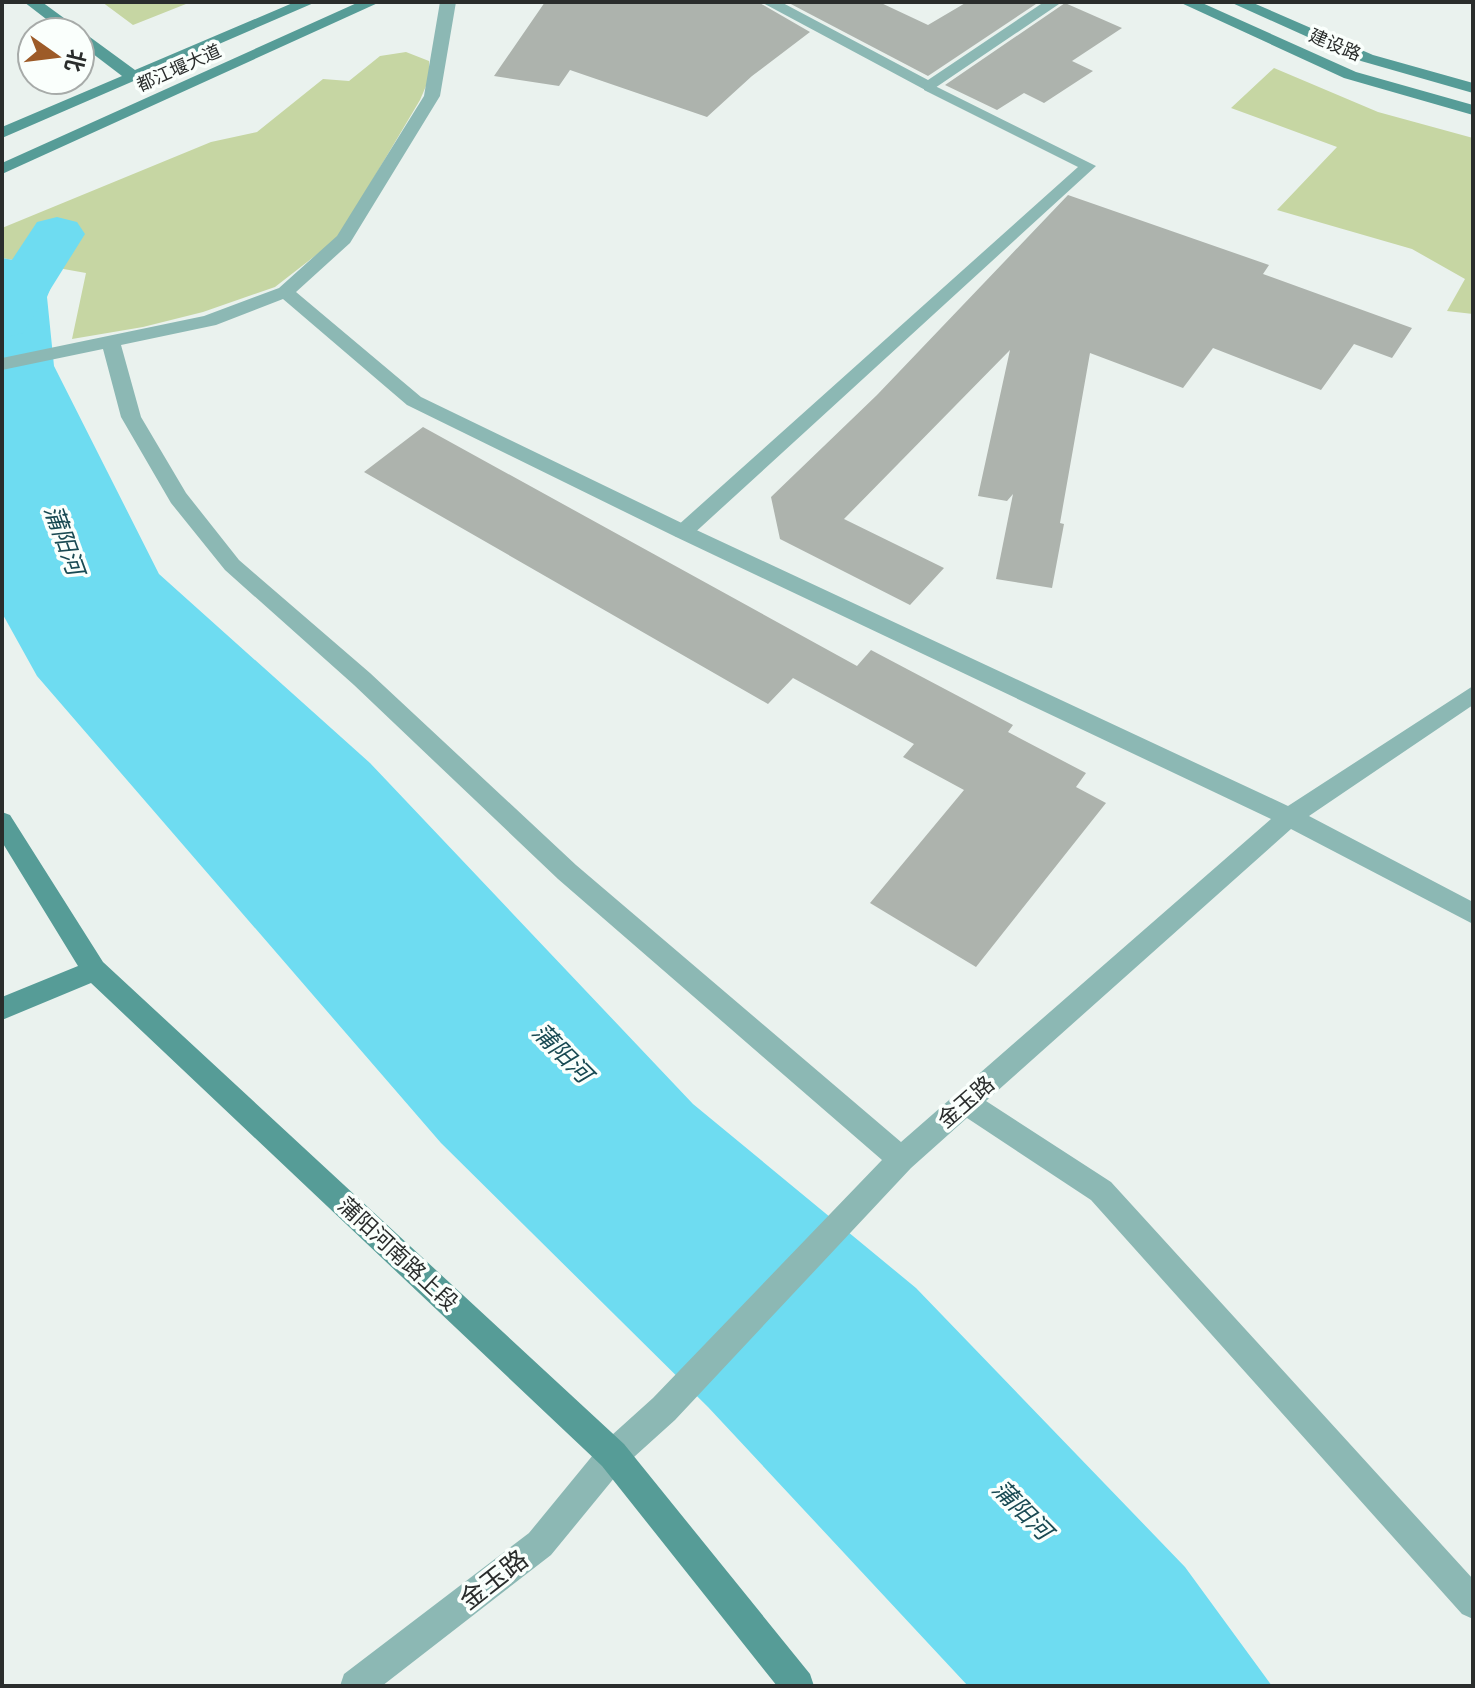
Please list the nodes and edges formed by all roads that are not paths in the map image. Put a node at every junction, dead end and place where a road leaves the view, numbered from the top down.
1 (32, 2) edge
2 (308, 2) edge
3 (372, 2) edge
4 (448, 2) edge
5 (769, 2) edge
6 (1054, 2) edge
7 (1187, 2) edge
8 (1238, 2) edge
9 (51, 16) edge
10 (96, 49) edge
11 (133, 76) junction
12 (929, 87) junction
13 (1473, 88) edge
14 (1473, 110) edge
15 (2, 133) edge
16 (2, 169) edge
17 (285, 292) junction
18 (111, 344) junction
19 (2, 364) edge
20 (683, 532) junction
21 (1473, 694) edge
22 (1289, 817) junction
23 (2, 822) edge
24 (1473, 914) edge
25 (94, 970) junction
26 (2, 1009) edge
27 (965, 1102) junction
28 (901, 1159) junction
29 (613, 1455) junction
30 (1473, 1603) edge
31 (356, 1686) edge
32 (798, 1686) edge

1 - 9 main road
2 - 11 main road, 都江堰大道
3 - 16 main road, 都江堰大道
4 - 17 street
5 - 12 street
6 - 12 street
7 - 14 main road, 建设路
8 - 13 main road, 建设路
10 - 11 main road
11 - 15 main road, 都江堰大道
12 - 20 lane
17 - 18 street
17 - 20 street
18 - 19 street
18 - 28 street
20 - 22 street
21 - 22 street, 金玉路
22 - 24 street
22 - 27 street, 金玉路
23 - 25 main road, 蒲阳河南路上段
25 - 26 main road
25 - 29 main road, 蒲阳河南路上段
27 - 28 street, 金玉路
27 - 30 street
28 - 29 street, 金玉路
29 - 31 street, 金玉路
29 - 32 main road, 蒲阳河南路上段

